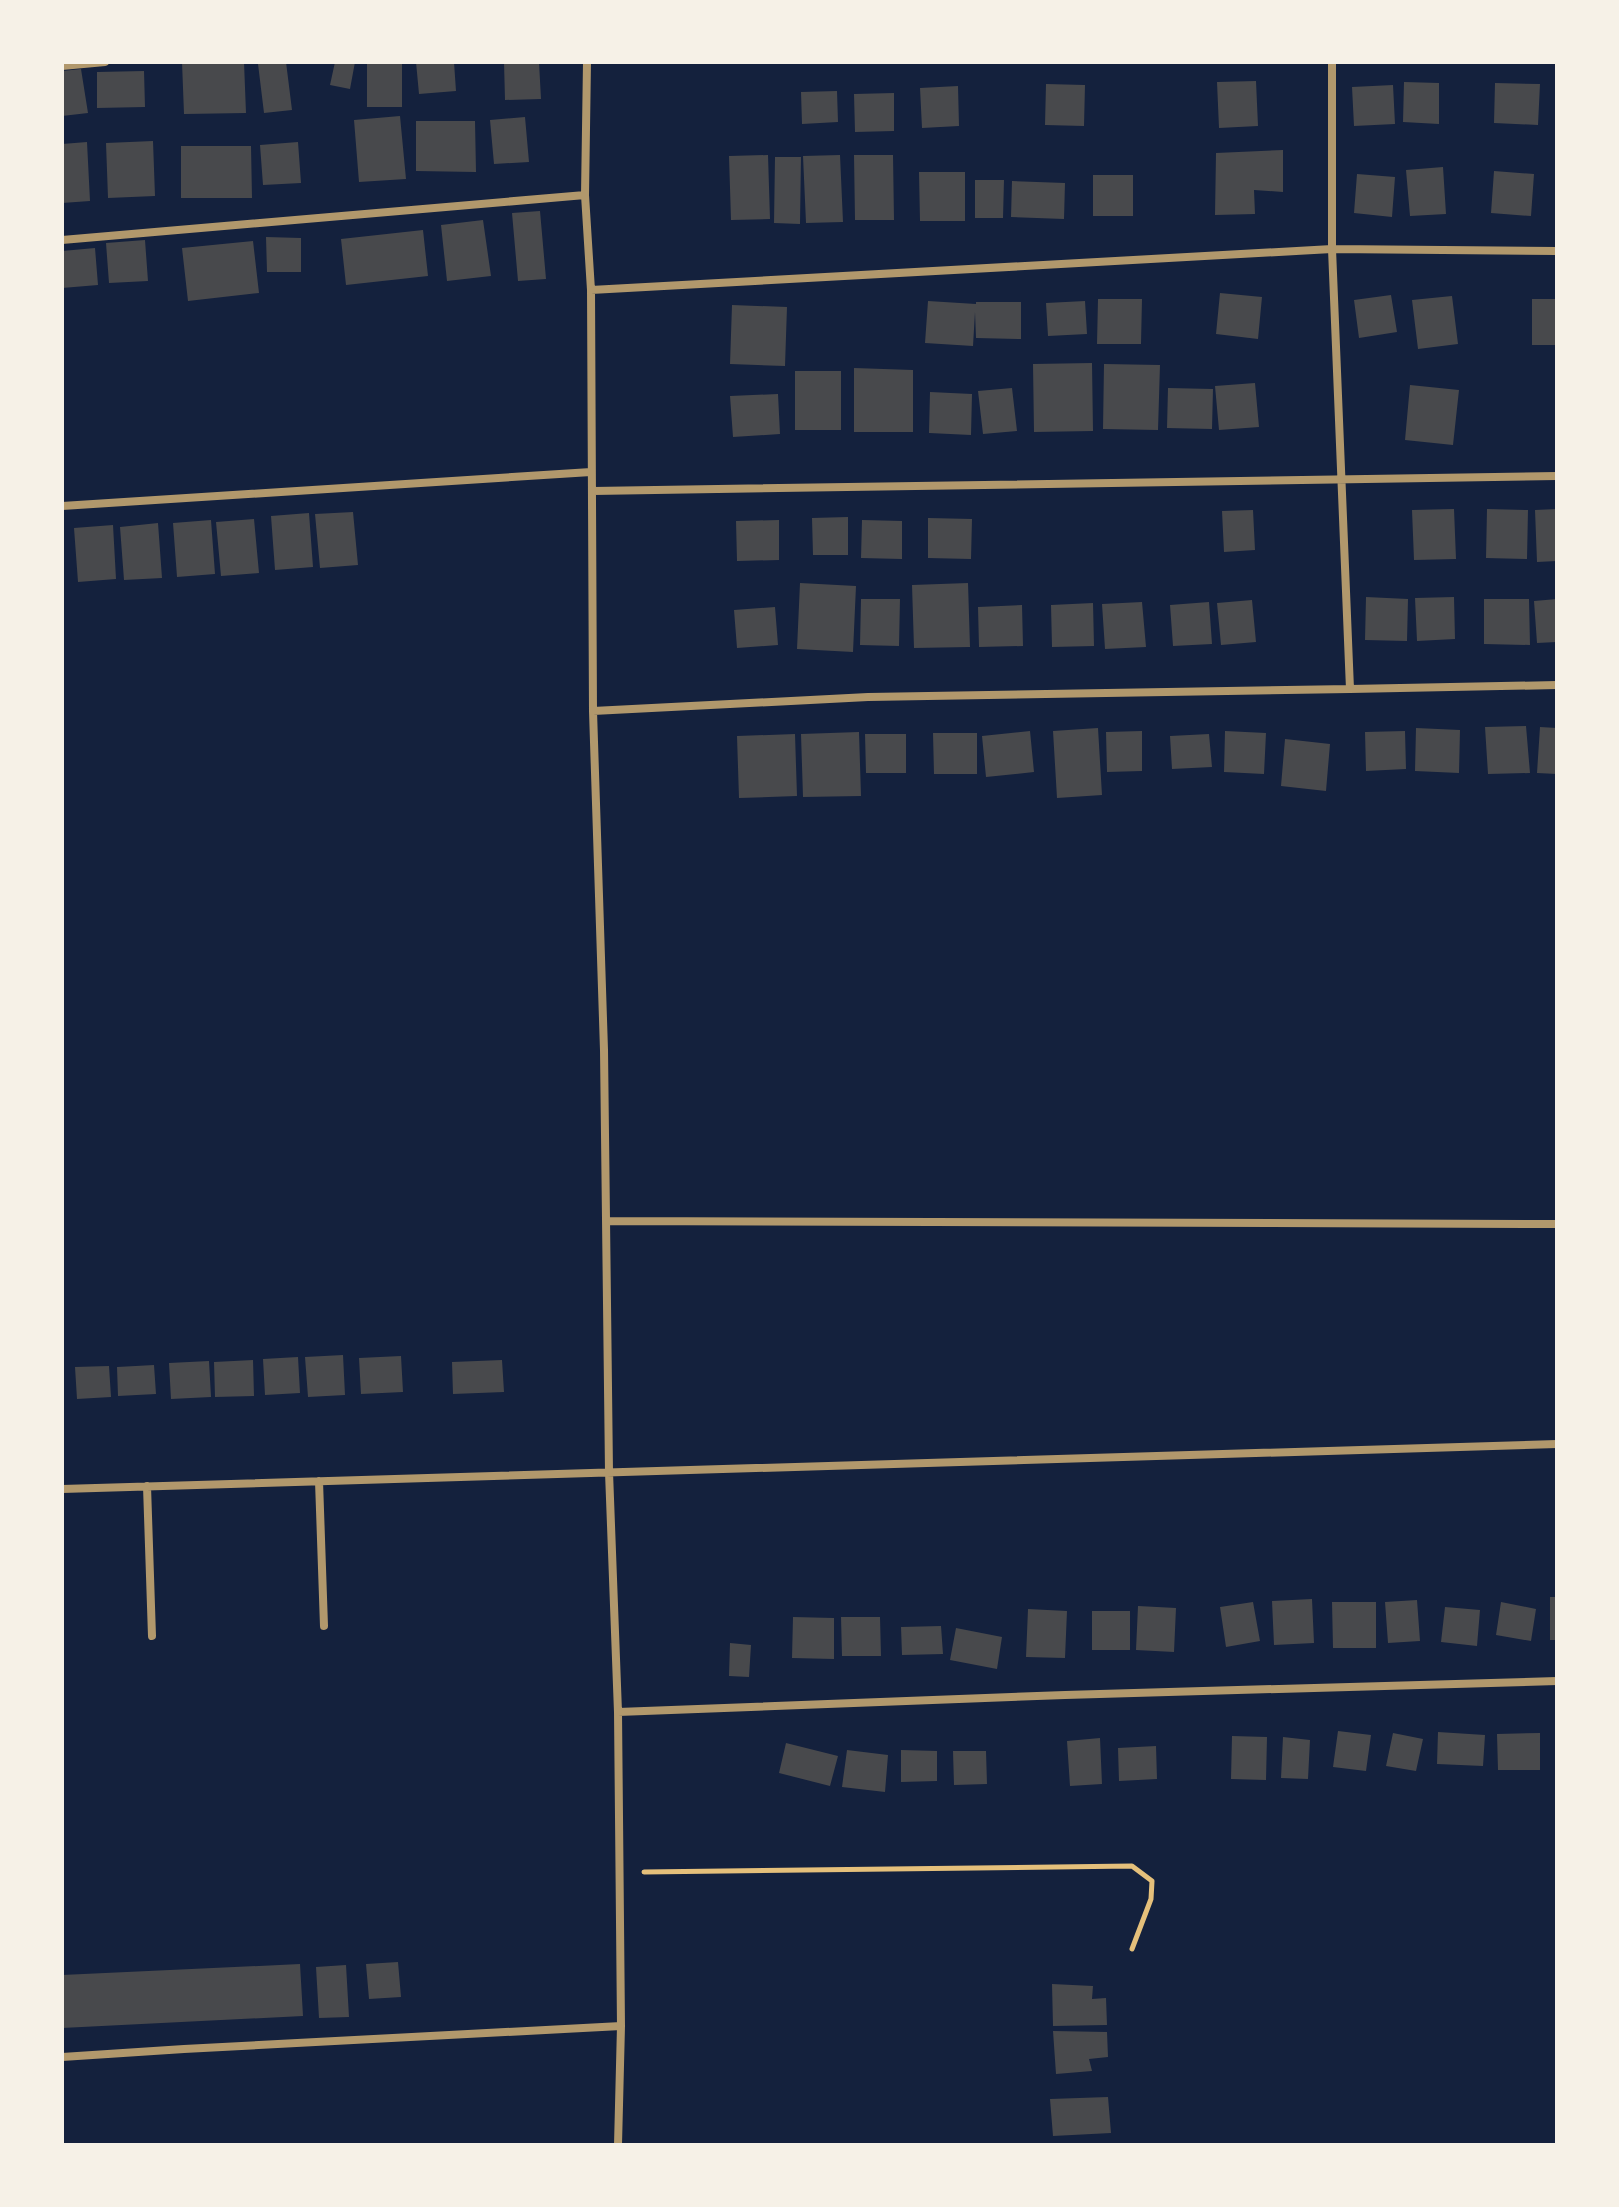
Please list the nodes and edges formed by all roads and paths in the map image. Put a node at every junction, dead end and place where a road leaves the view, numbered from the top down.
1 (105, 62) edge
2 (587, 62) edge
3 (1332, 62) edge
4 (62, 66) edge
5 (585, 195) junction
6 (62, 240) edge
7 (1332, 249) junction
8 (1557, 251) edge
9 (591, 290) junction
10 (591, 472) junction
11 (1557, 476) edge
12 (1341, 480) junction
13 (593, 491) junction
14 (62, 506) edge
15 (1557, 685) edge
16 (1350, 689) junction
17 (593, 711) junction
18 (607, 1221) junction
19 (1557, 1224) edge
20 (1557, 1444) edge
21 (609, 1472) junction
22 (319, 1481) junction
23 (147, 1486) junction
24 (62, 1489) edge
25 (324, 1626) dead end
26 (152, 1636) dead end
27 (1557, 1681) edge
28 (618, 1712) junction
29 (619, 1872) junction
30 (1132, 1949) dead end
31 (621, 2026) junction
32 (62, 2057) edge
33 (618, 2145) edge

1 - 4 street
2 - 5 street
3 - 7 street
5 - 6 street
5 - 9 street
7 - 8 street
7 - 9 street
7 - 12 street
9 - 10 street
10 - 13 street
10 - 14 street
11 - 12 street
12 - 13 street
12 - 16 street
13 - 17 street
15 - 16 street
16 - 17 street
17 - 18 street
18 - 19 street
18 - 21 street
20 - 21 street
21 - 22 street
21 - 28 street
22 - 23 street
22 - 25 street
23 - 24 street
23 - 26 street
27 - 28 street
28 - 29 street
29 - 30 path
29 - 31 street
31 - 32 street
31 - 33 street

